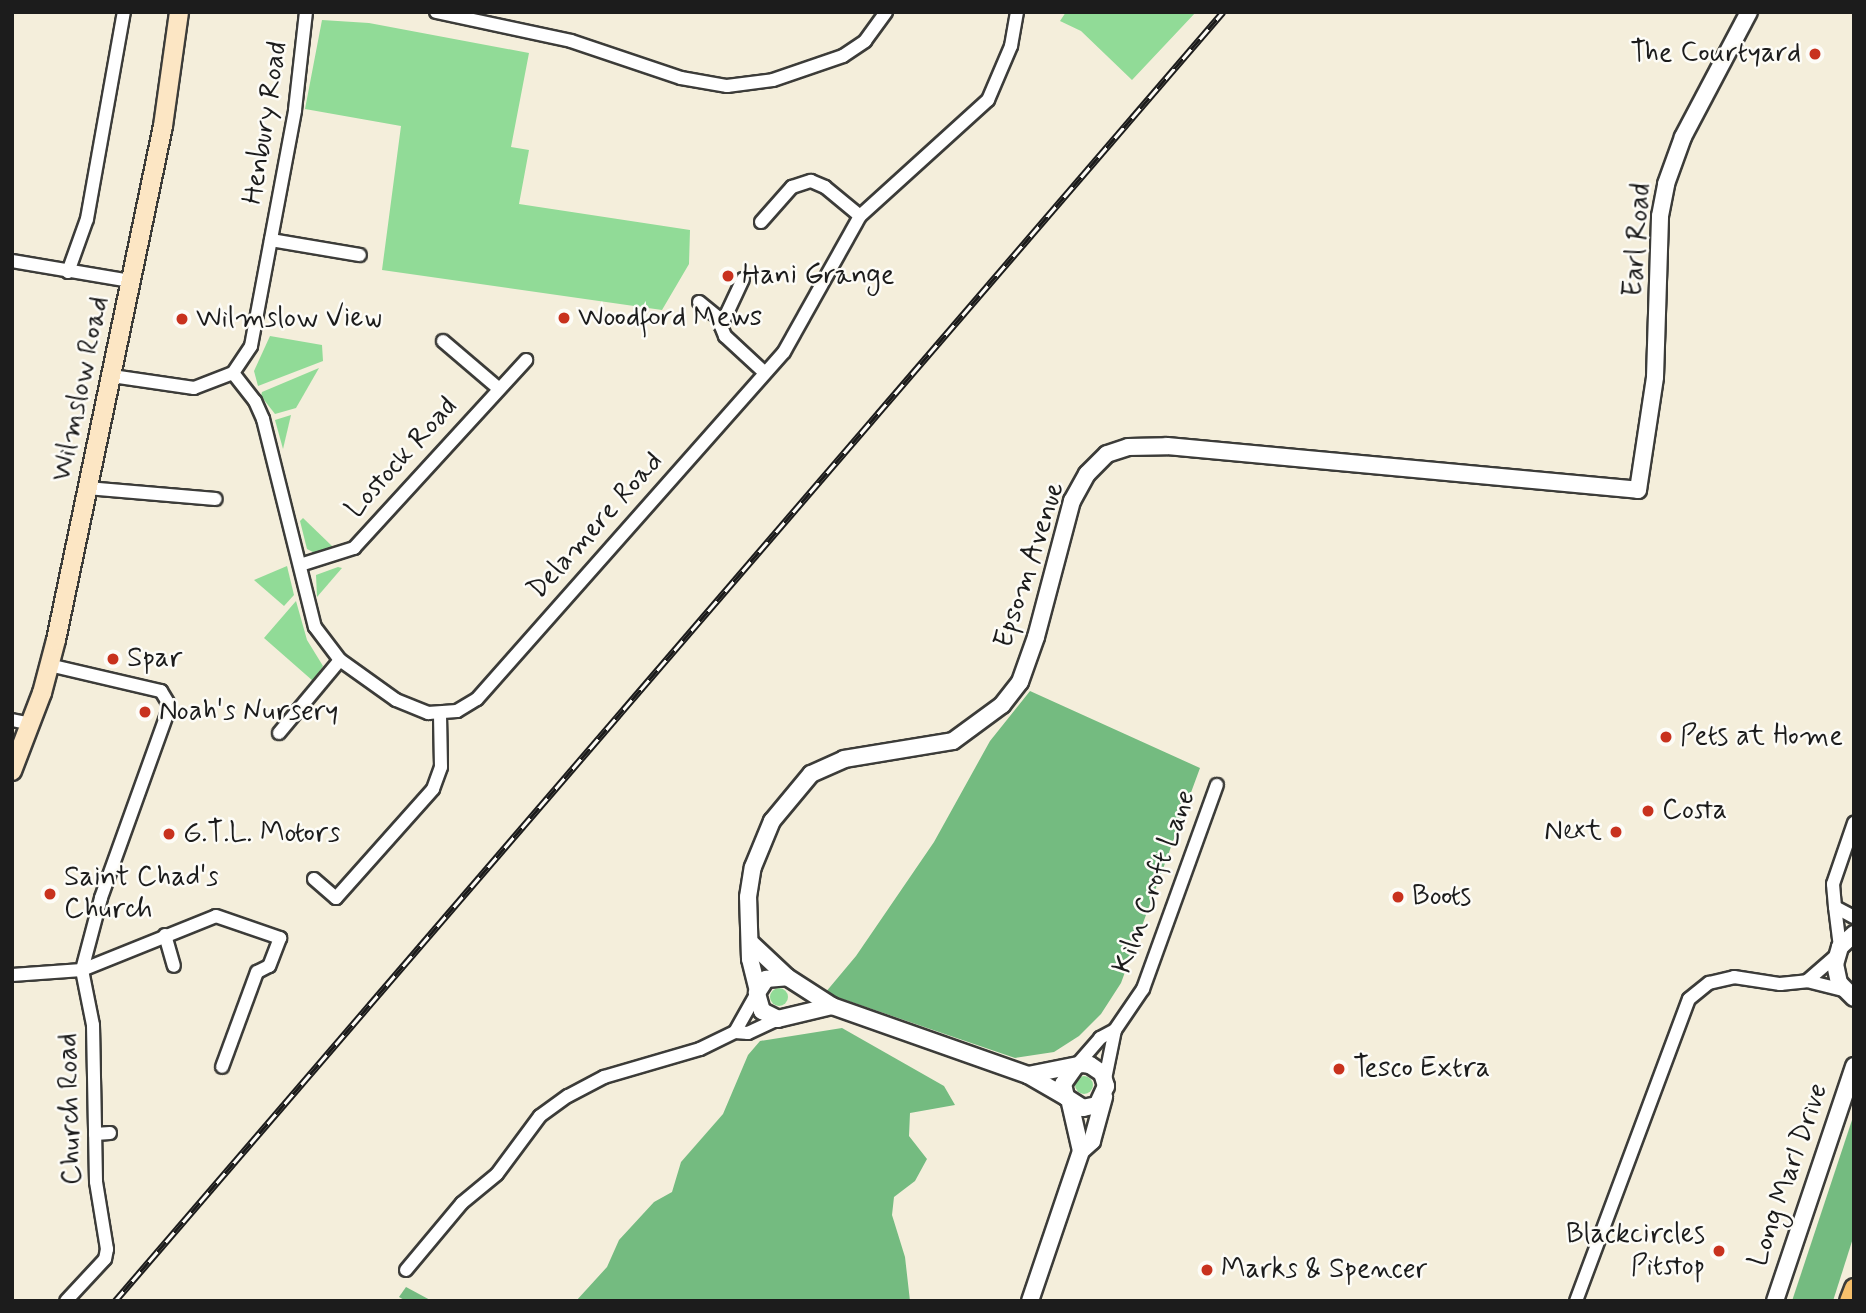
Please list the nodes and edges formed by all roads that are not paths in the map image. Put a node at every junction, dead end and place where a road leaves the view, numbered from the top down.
1 (124, 12) edge
2 (306, 12) edge
3 (436, 12) edge
4 (886, 12) edge
5 (1017, 12) edge
6 (1749, 12) edge
7 (183, 13) edge
8 (860, 216) junction
9 (761, 222) dead end
10 (271, 240) junction
11 (360, 255) dead end
12 (12, 261) edge
13 (68, 272) junction
14 (743, 279) dead end
15 (130, 281) junction
16 (699, 302) dead end
17 (721, 320) junction
18 (443, 341) dead end
19 (526, 360) dead end
20 (233, 373) junction
21 (765, 373) junction
22 (113, 376) junction
23 (498, 388) junction
24 (87, 488) junction
25 (1638, 490) joint
26 (216, 499) dead end
27 (300, 565) junction
28 (340, 660) junction
29 (49, 665) junction
30 (440, 714) junction
31 (12, 720) edge
32 (31, 724) junction
33 (279, 733) dead end
34 (12, 771) edge
35 (1217, 785) dead end
36 (1854, 823) edge
37 (314, 879) dead end
38 (1835, 907) junction
39 (1854, 917) edge
40 (1854, 934) edge
41 (164, 935) junction
42 (752, 944) junction
43 (1838, 951) junction
44 (174, 966) dead end
45 (82, 970) junction
46 (12, 975) edge
47 (790, 979) junction
48 (1807, 981) junction
49 (758, 992) junction
50 (1850, 998) edge
51 (832, 1006) junction
52 (783, 1018) junction
53 (1115, 1030) junction
54 (735, 1032) junction
55 (1075, 1066) junction
56 (1854, 1066) edge
57 (222, 1067) dead end
58 (1028, 1075) junction
59 (1105, 1086) junction
60 (1068, 1100) junction
61 (110, 1133) dead end
62 (95, 1134) junction
63 (1082, 1151) junction
64 (406, 1270) dead end
65 (1854, 1288) edge
66 (66, 1301) edge
67 (1030, 1301) edge
68 (1576, 1301) edge
69 (1775, 1301) edge
70 (1849, 1301) edge

1 - 13 street, Wilmslow Road
2 - 10 street, Henbury Road
3 - 4 street
5 - 8 street, Delamere Road
6 - 25 street, Earl Road
7 - 15 main road, Wilmslow Road
8 - 9 street
8 - 21 street, Delamere Road
10 - 11 street, Henbury Road
10 - 20 street, Henbury Road
12 - 13 street
13 - 15 street
14 - 17 street
15 - 22 main road, Wilmslow Road
16 - 17 street
17 - 21 street
18 - 23 street
19 - 23 street, Lostock Road
20 - 22 street
20 - 27 street
21 - 30 street, Delamere Road
22 - 24 main road, Wilmslow Road
23 - 27 street, Lostock Road
24 - 26 street
24 - 29 main road, Wilmslow Road
25 - 42 street, Epsom Avenue
27 - 28 street
28 - 30 street
28 - 33 street
29 - 32 main road, Wilmslow Road
29 - 45 street
30 - 37 street
31 - 32 street
32 - 34 main road, Wilmslow Road
35 - 53 street, Kiln Croft Lane
36 - 38 street
38 - 39 street
38 - 43 street
40 - 43 street
41 - 44 street
41 - 45 street
41 - 57 street
42 - 47 street
42 - 49 street, Epsom Avenue
43 - 48 street
43 - 50 street
45 - 46 street
45 - 62 street, Church Road
47 - 49 street
47 - 51 street
47 - 52 street
48 - 50 street
48 - 68 street
49 - 52 street
49 - 54 street
51 - 52 street
51 - 58 street
52 - 54 street
53 - 55 street, Kiln Croft Lane
53 - 59 street, Kiln Croft Lane
54 - 64 street
55 - 58 street
55 - 59 street
55 - 60 street
56 - 69 street, Long Marl Drive
58 - 60 street
59 - 60 street
59 - 63 street
60 - 63 street
61 - 62 street
62 - 66 street, Church Road
63 - 67 street
65 - 70 highway

